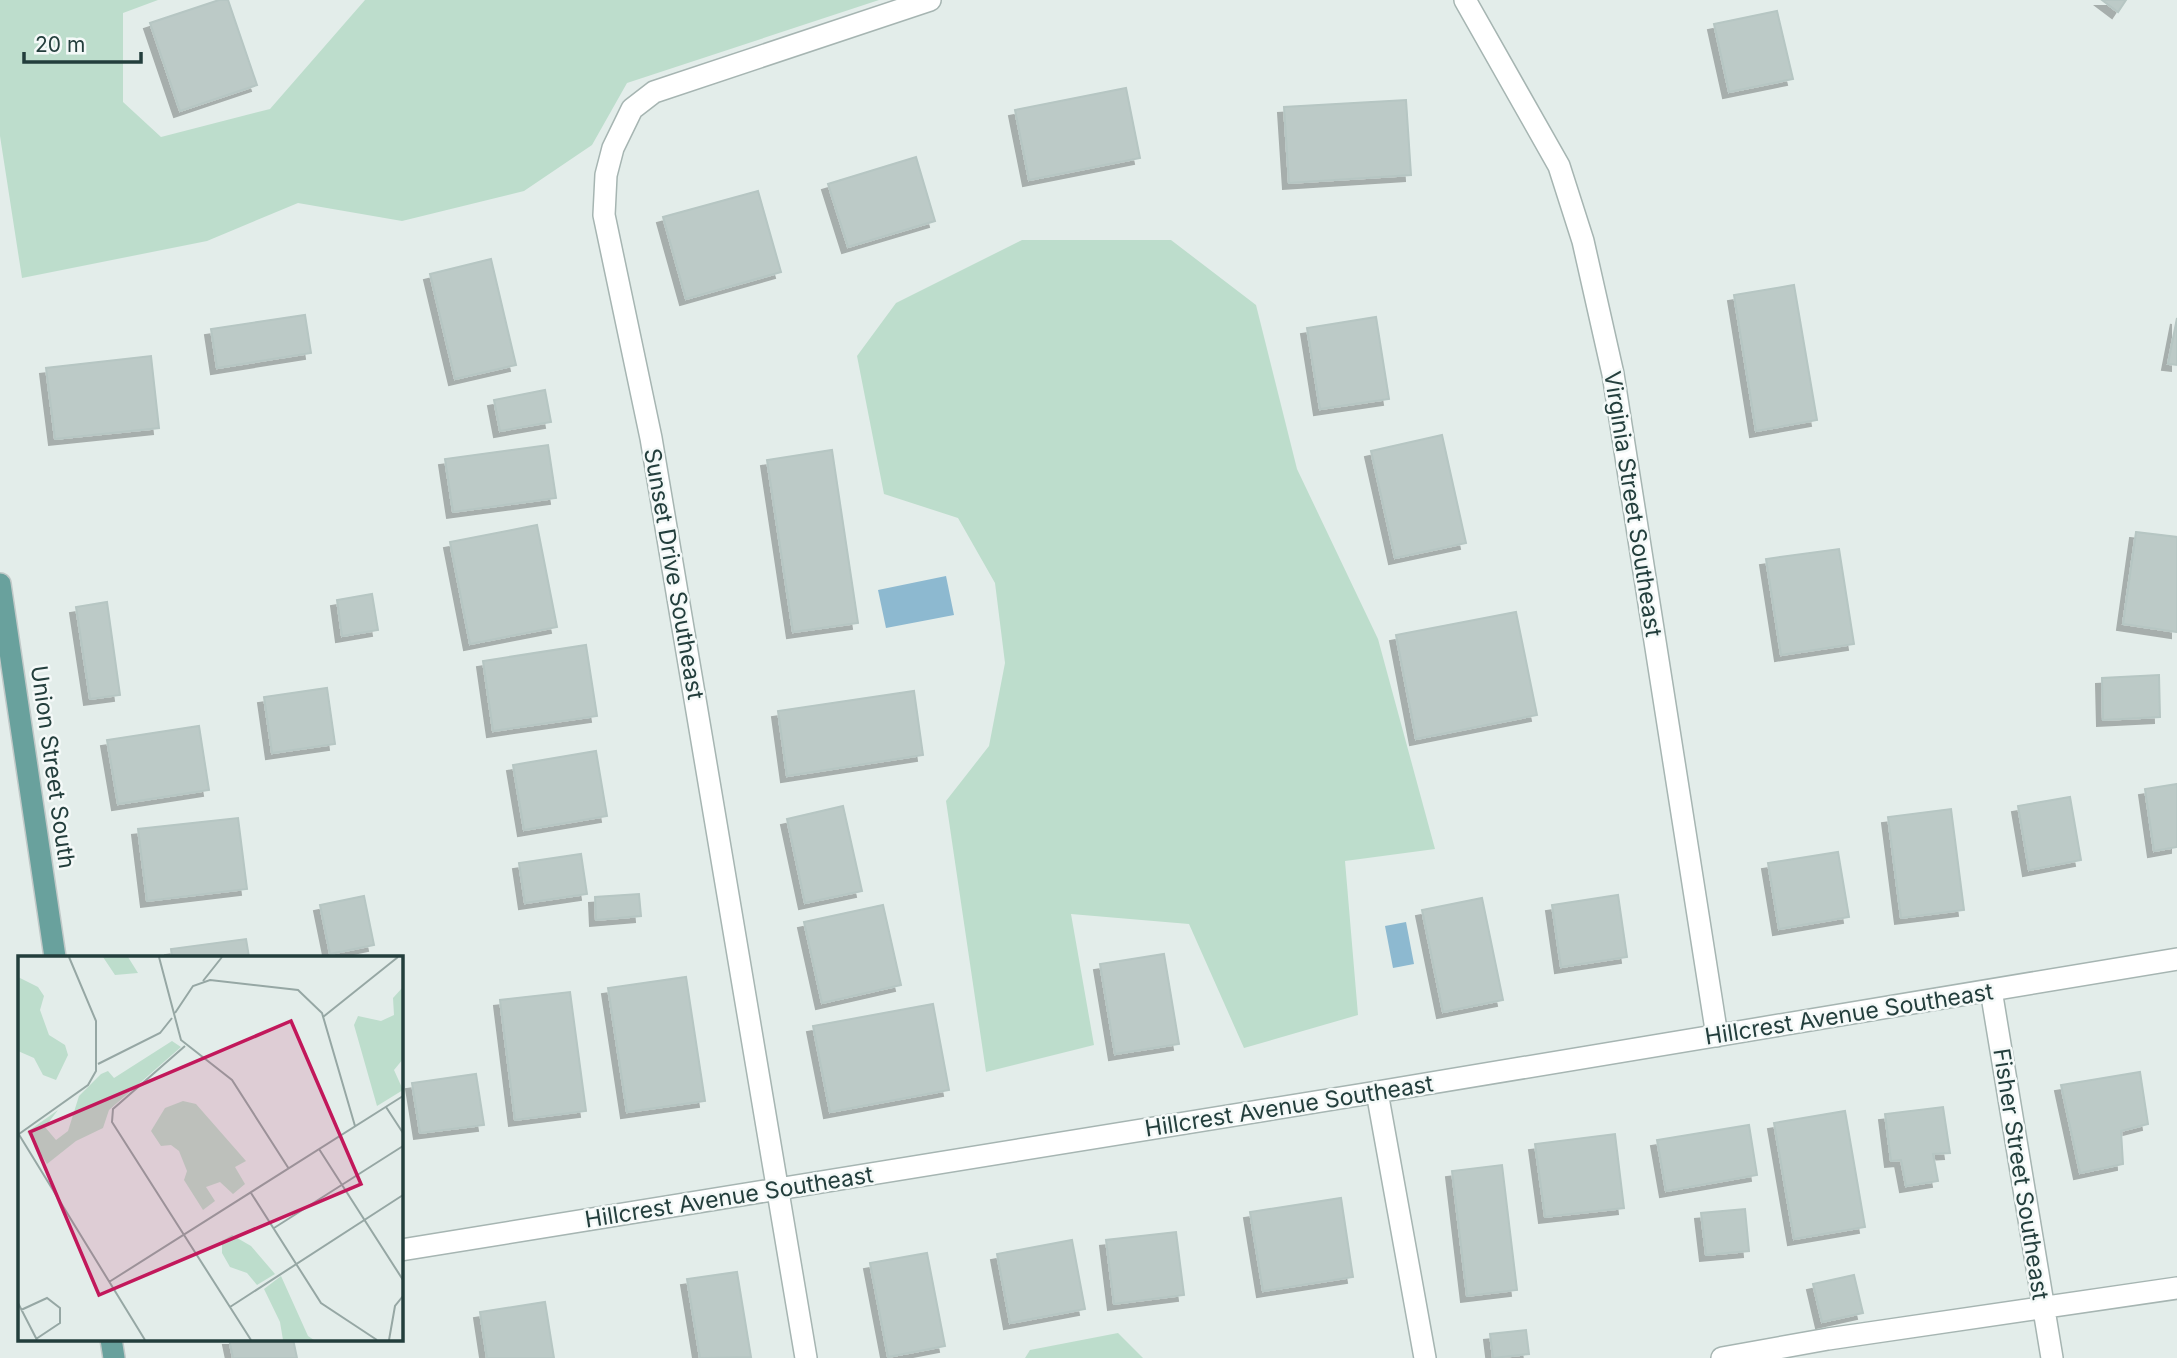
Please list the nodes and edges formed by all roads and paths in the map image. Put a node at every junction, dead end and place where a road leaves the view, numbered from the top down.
1 (930, 0) edge
2 (1465, 0) edge
3 (0, 584) edge
4 (55, 956) edge
5 (2177, 959) edge
6 (1991, 990) junction
7 (1717, 1036) junction
8 (1377, 1092) junction
9 (779, 1189) junction
10 (402, 1250) edge
11 (2177, 1288) edge
12 (2043, 1308) junction
13 (111, 1340) edge
14 (114, 1358) edge
15 (806, 1358) edge
16 (1425, 1358) edge
17 (1722, 1358) edge
18 (2052, 1358) edge

1 - 9 street, Sunset Drive Southeast
2 - 7 street, Virginia Street Southeast
3 - 4 main road, Union Street South
5 - 6 street, Hillcrest Avenue Southeast
6 - 7 street, Hillcrest Avenue Southeast
6 - 12 street, Fisher Street Southeast
7 - 8 street, Hillcrest Avenue Southeast
8 - 9 street, Hillcrest Avenue Southeast
8 - 16 street
9 - 10 street, Hillcrest Avenue Southeast
9 - 15 street, Sunset Drive Southeast
11 - 12 street
12 - 17 street
12 - 18 street, Fisher Street Southeast
13 - 14 main road

